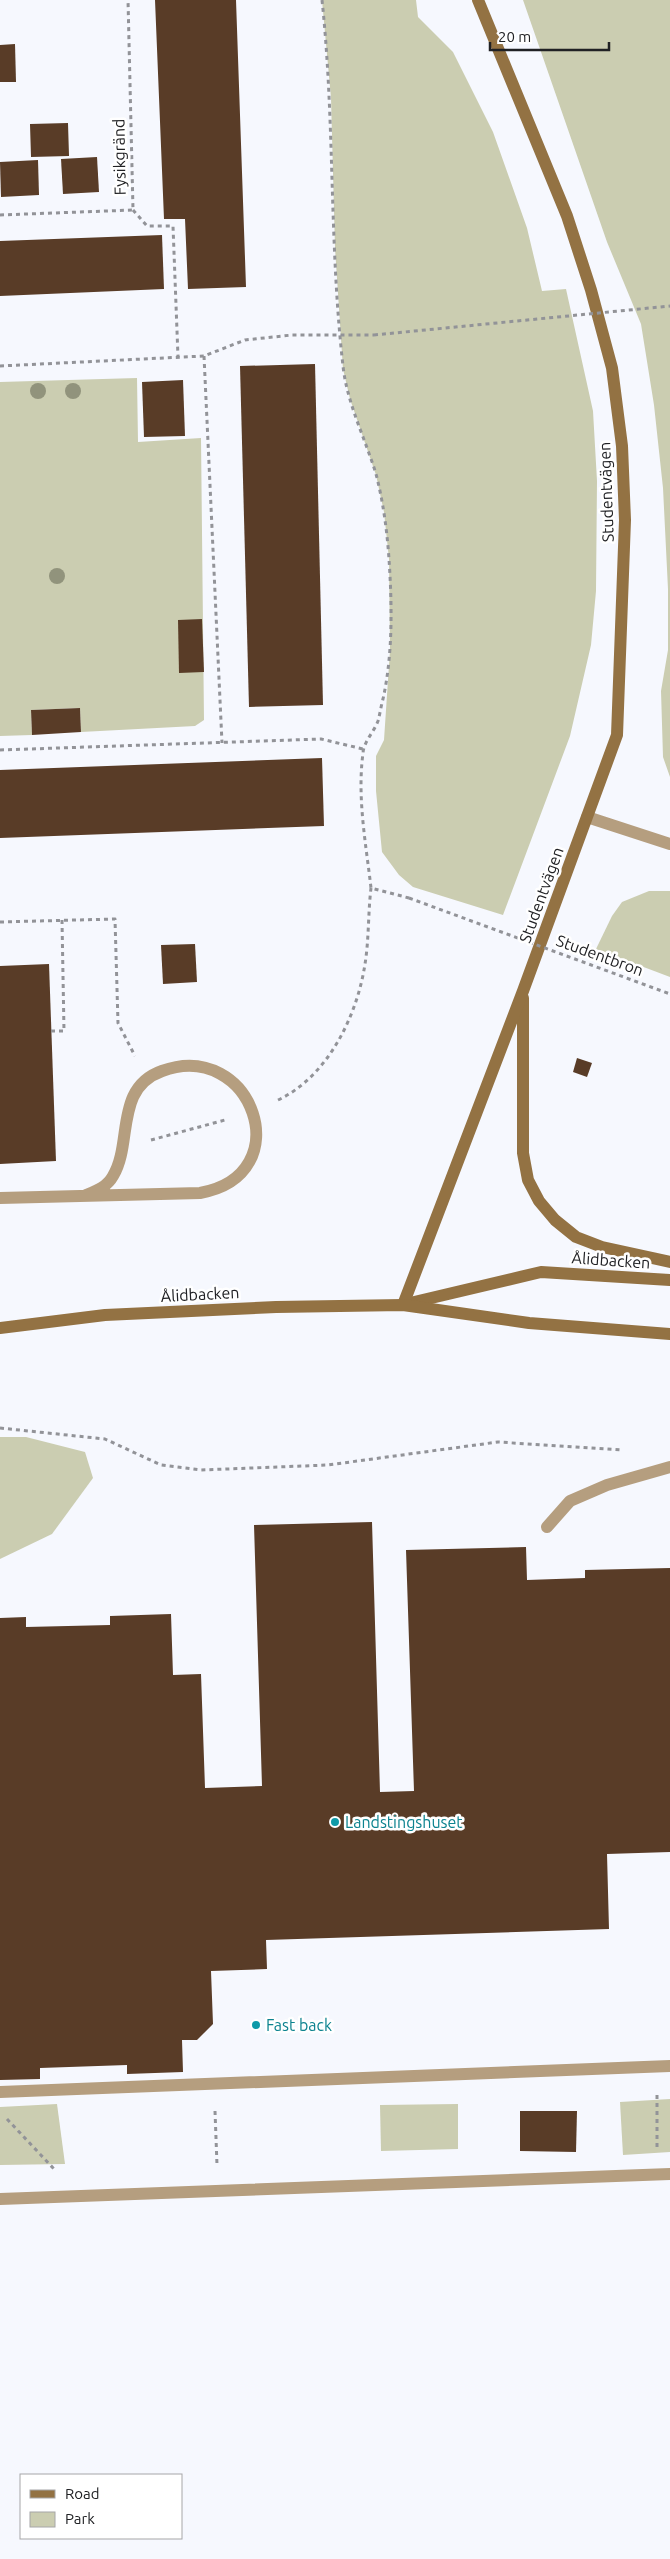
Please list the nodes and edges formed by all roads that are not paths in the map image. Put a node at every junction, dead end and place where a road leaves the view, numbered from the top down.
1 (478, 0) edge
2 (588, 817) junction
3 (670, 844) edge
4 (523, 991) junction
5 (86, 1195) junction
6 (0, 1198) edge
7 (670, 1262) edge
8 (670, 1280) edge
9 (403, 1305) junction
10 (0, 1328) edge
11 (670, 1334) edge
12 (670, 1467) edge
13 (547, 1527) dead end
14 (664, 2066) edge
15 (0, 2092) edge
16 (670, 2174) edge
17 (0, 2199) edge

1 - 2 street, Studentvägen
2 - 3 street
2 - 4 street, Studentvägen
4 - 7 street, Studentvägen
4 - 9 street, Studentvägen
5 - 5 street
5 - 6 street
8 - 9 street, Ålidbacken
9 - 10 street, Ålidbacken
9 - 11 street, Ålidbacken
12 - 13 street
14 - 15 street
16 - 17 street

